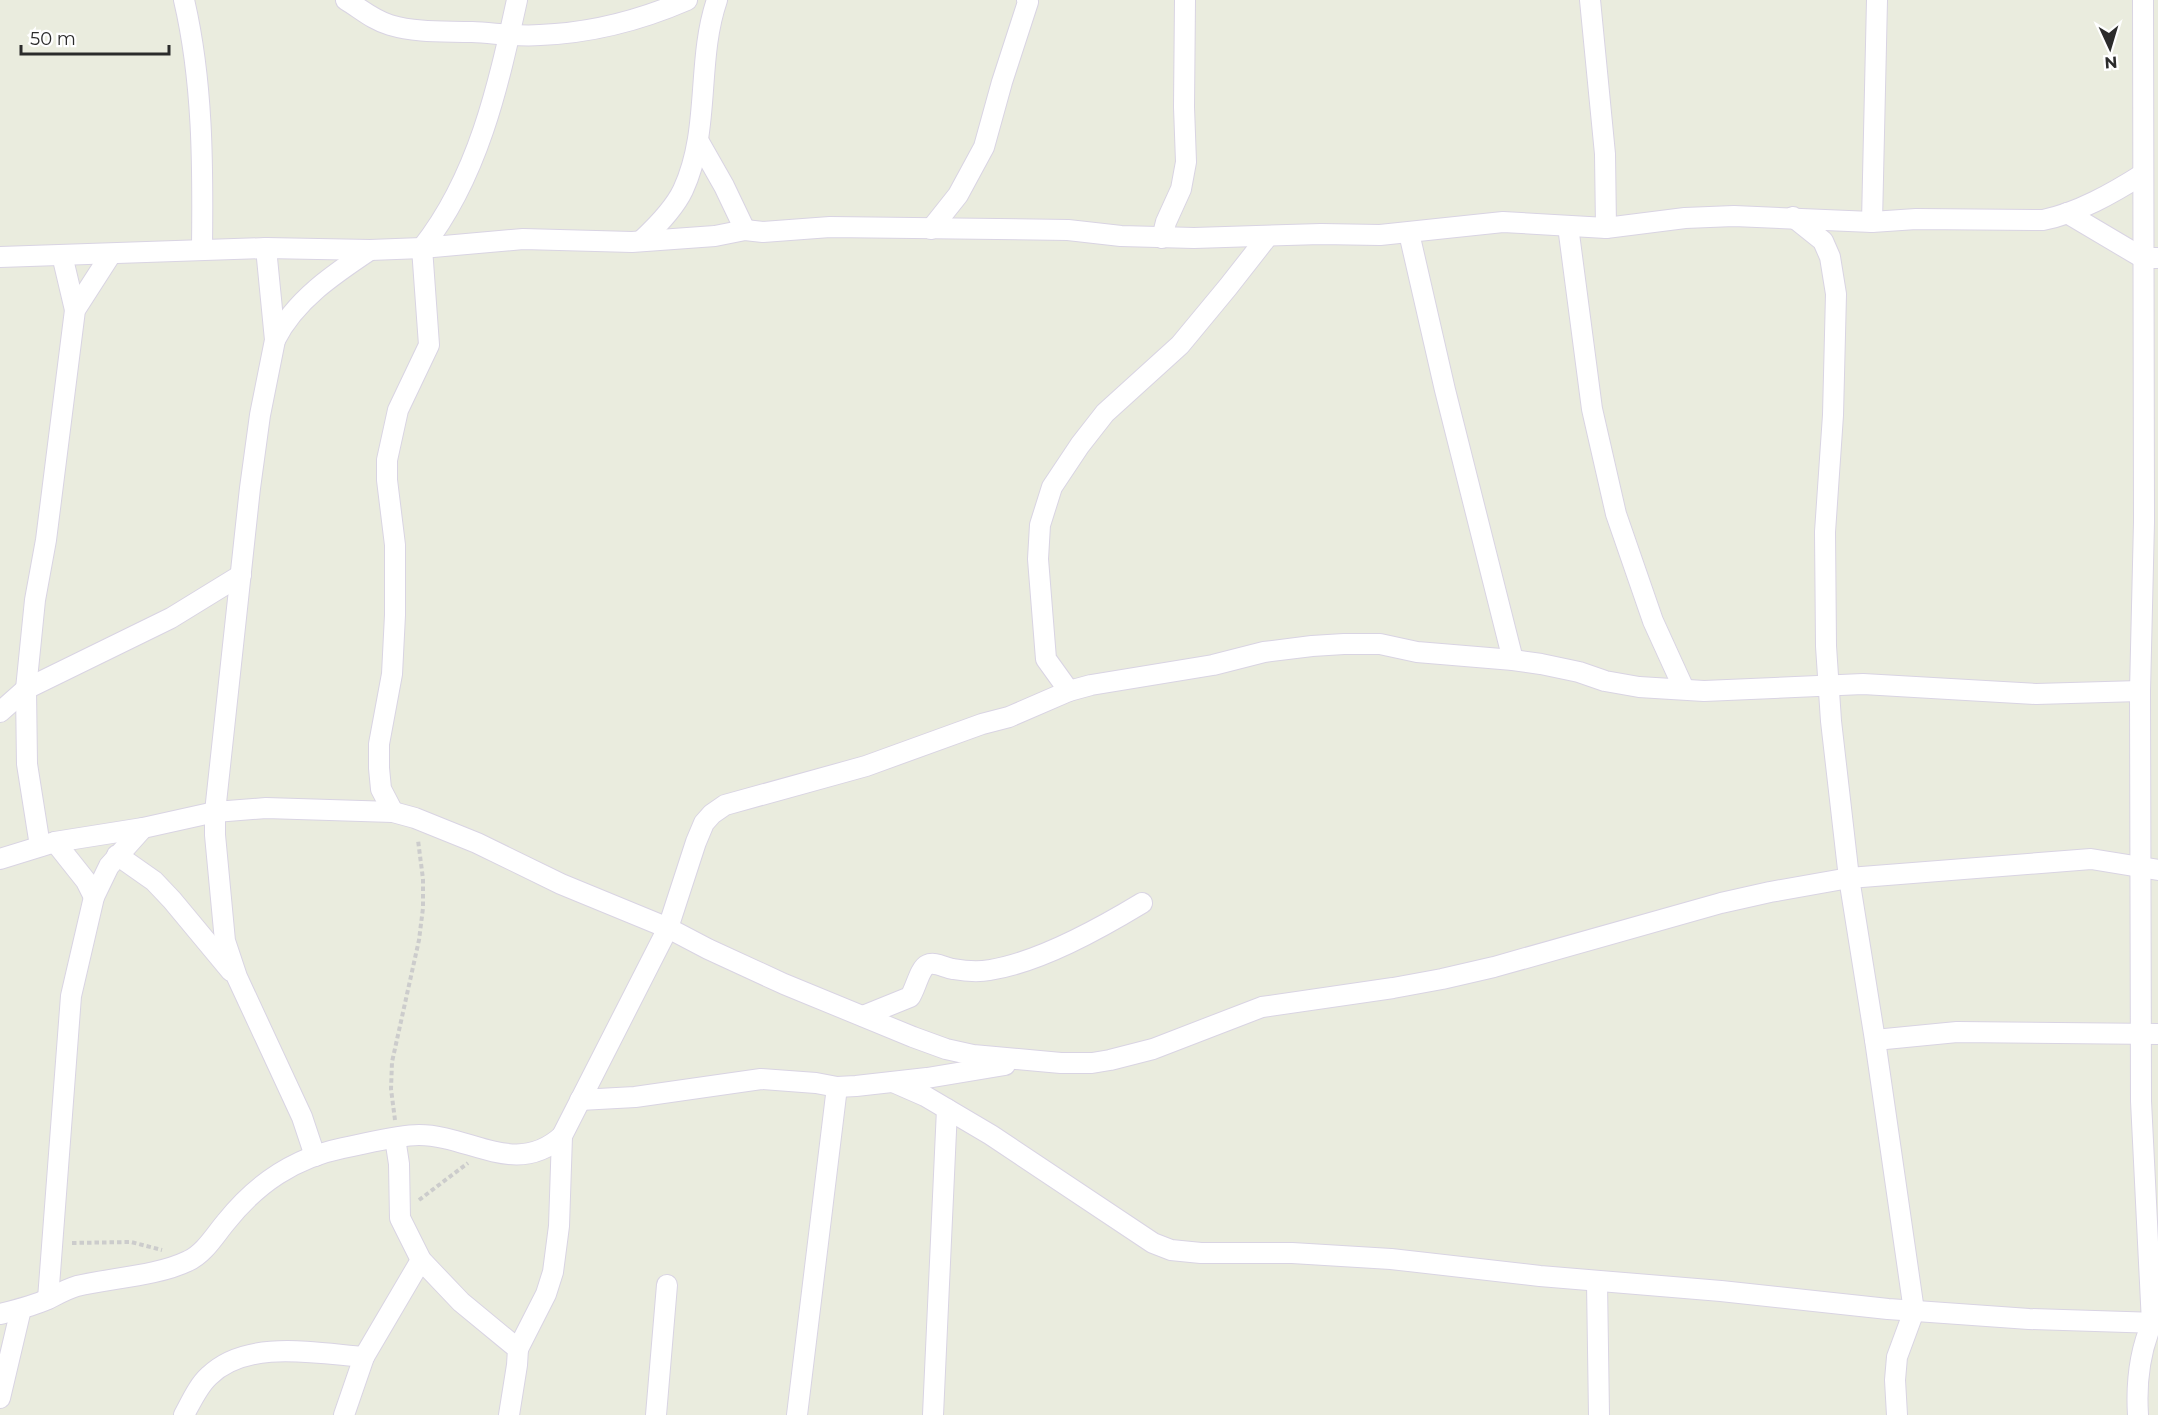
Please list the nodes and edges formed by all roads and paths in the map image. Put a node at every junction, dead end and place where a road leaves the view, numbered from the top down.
1 (184, 0) edge
2 (346, 0) edge
3 (517, 0) edge
4 (687, 0) edge
5 (717, 0) edge
6 (1027, 0) edge
7 (1185, 0) edge
8 (1590, 0) edge
9 (1877, 0) edge
10 (2144, 0) edge
11 (509, 34) junction
12 (699, 142) junction
13 (2148, 162) edge
14 (2067, 213) junction
15 (1793, 217) junction
16 (1872, 222) junction
17 (1568, 226) junction
18 (1606, 228) junction
19 (931, 229) junction
20 (745, 230) junction
21 (1409, 233) junction
22 (1268, 236) junction
23 (1162, 238) junction
24 (642, 240) junction
25 (266, 248) junction
26 (422, 248) junction
27 (202, 249) junction
28 (370, 250) junction
29 (111, 254) junction
30 (63, 255) junction
31 (0, 257) edge
32 (2151, 258) edge
33 (75, 310) junction
34 (275, 340) junction
35 (2151, 362) edge
36 (241, 575) junction
37 (2150, 618) edge
38 (1513, 660) junction
39 (1830, 686) junction
40 (1684, 689) junction
41 (26, 690) junction
42 (1069, 691) junction
43 (2140, 691) junction
44 (0, 712) edge
45 (214, 812) junction
46 (393, 812) junction
47 (415, 818) junction
48 (143, 828) junction
49 (48, 844) junction
50 (117, 855) junction
51 (0, 859) edge
52 (2150, 869) edge
53 (1848, 878) junction
54 (94, 897) junction
55 (1142, 903) dead end
56 (668, 928) junction
57 (237, 977) junction
58 (863, 1016) junction
59 (2150, 1035) edge
60 (1875, 1040) junction
61 (1031, 1061) junction
62 (893, 1082) junction
63 (837, 1087) junction
64 (580, 1100) junction
65 (948, 1109) junction
66 (562, 1136) junction
67 (395, 1138) junction
68 (486, 1150) junction
69 (315, 1156) junction
70 (400, 1218) junction
71 (51, 1244) junction
72 (421, 1260) junction
73 (188, 1262) junction
74 (1597, 1282) junction
75 (668, 1285) dead end
76 (48, 1299) junction
77 (21, 1309) junction
78 (1914, 1311) junction
79 (0, 1314) edge
80 (2155, 1323) edge
81 (518, 1349) junction
82 (363, 1357) junction
83 (0, 1398) edge
84 (184, 1415) edge
85 (344, 1415) edge
86 (509, 1415) edge
87 (656, 1415) edge
88 (797, 1415) edge
89 (933, 1415) edge
90 (1599, 1415) edge
91 (1897, 1415) edge
92 (2138, 1415) edge

1 - 27 street
2 - 11 street
3 - 11 street
4 - 11 street
5 - 12 street
6 - 19 street
7 - 23 street
8 - 18 street
9 - 16 street
10 - 13 street
11 - 26 street
12 - 20 street
12 - 24 street
13 - 14 street
13 - 32 street
14 - 16 street
14 - 32 street
15 - 16 street
15 - 18 street
15 - 39 street
17 - 18 street
17 - 21 street
17 - 40 street
19 - 20 street
19 - 23 street
20 - 24 street
21 - 22 street
21 - 38 street
22 - 23 street
22 - 42 street
24 - 26 street
25 - 27 street
25 - 28 street
25 - 34 street
26 - 28 street
26 - 46 street
27 - 29 street
28 - 34 street
29 - 30 street
29 - 33 street
30 - 31 street
30 - 33 street
32 - 35 street
33 - 41 street
34 - 36 street
35 - 37 street
36 - 41 street
36 - 45 street
37 - 43 street
38 - 40 street
38 - 42 street
39 - 40 street
39 - 43 street
39 - 53 street
41 - 44 street
41 - 49 street
42 - 56 street
43 - 52 street
45 - 46 street
45 - 48 street
45 - 57 street
46 - 47 street
47 - 56 street
47 - 67 path
48 - 49 street
48 - 50 street
49 - 51 street
49 - 54 street
50 - 54 street
50 - 57 street
52 - 53 street
52 - 59 street
53 - 60 street
53 - 61 street
54 - 71 street
55 - 58 street
56 - 58 street
56 - 64 street
57 - 69 street
58 - 61 street
59 - 60 street
59 - 80 street
60 - 78 street
61 - 62 street
62 - 63 street
62 - 65 street
63 - 64 street
63 - 88 street
64 - 66 street
65 - 74 street
65 - 89 street
66 - 68 street
66 - 81 street
67 - 68 street
67 - 69 street
67 - 70 street
68 - 70 path
69 - 73 street
70 - 72 street
71 - 73 path
71 - 76 street
72 - 81 street
72 - 82 street
73 - 76 street
74 - 78 street
74 - 90 street
75 - 87 street
76 - 77 street
77 - 79 street
77 - 83 street
78 - 80 street
78 - 91 street
80 - 92 street
81 - 86 street
82 - 84 street
82 - 85 street

